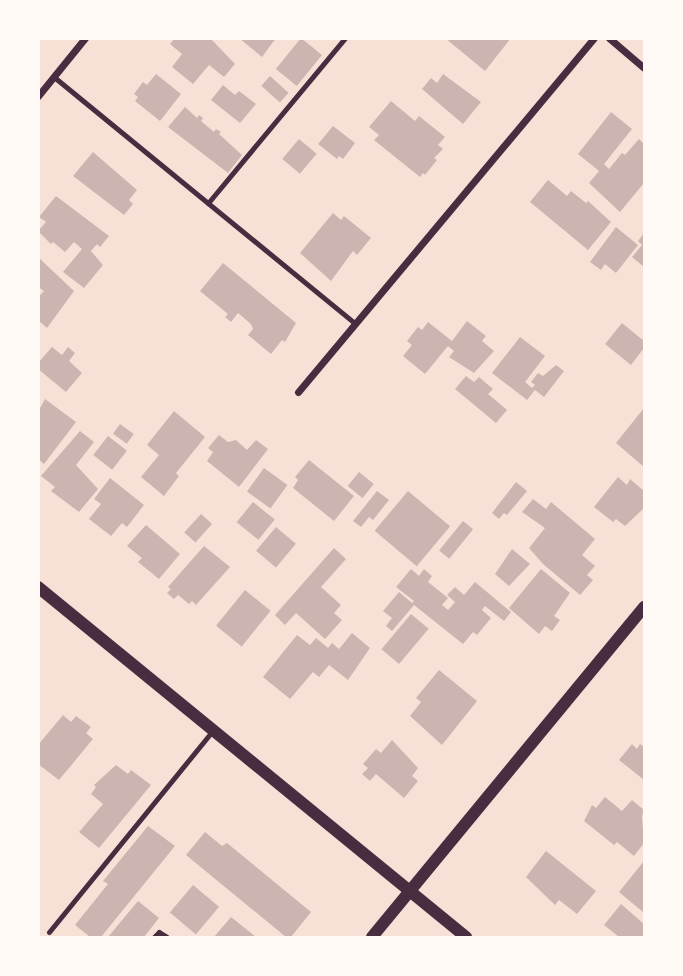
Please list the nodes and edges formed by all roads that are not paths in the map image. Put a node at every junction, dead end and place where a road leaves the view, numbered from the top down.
1 (85, 38) edge
2 (345, 38) edge
3 (594, 38) edge
4 (609, 38) edge
5 (645, 68) edge
6 (54, 77) junction
7 (38, 96) edge
8 (208, 203) junction
9 (355, 323) junction
10 (298, 392) dead end
11 (38, 587) edge
12 (645, 607) edge
13 (213, 730) junction
14 (409, 891) junction
15 (49, 932) dead end
16 (155, 937) edge
17 (167, 937) edge
18 (372, 937) edge
19 (466, 937) edge

1 - 6 street
2 - 8 lane
3 - 9 street
4 - 5 street
6 - 7 street
6 - 8 lane
8 - 9 lane
9 - 10 street
11 - 13 street
12 - 14 street
13 - 14 street
13 - 15 lane
14 - 18 street
14 - 19 street
16 - 17 lane

